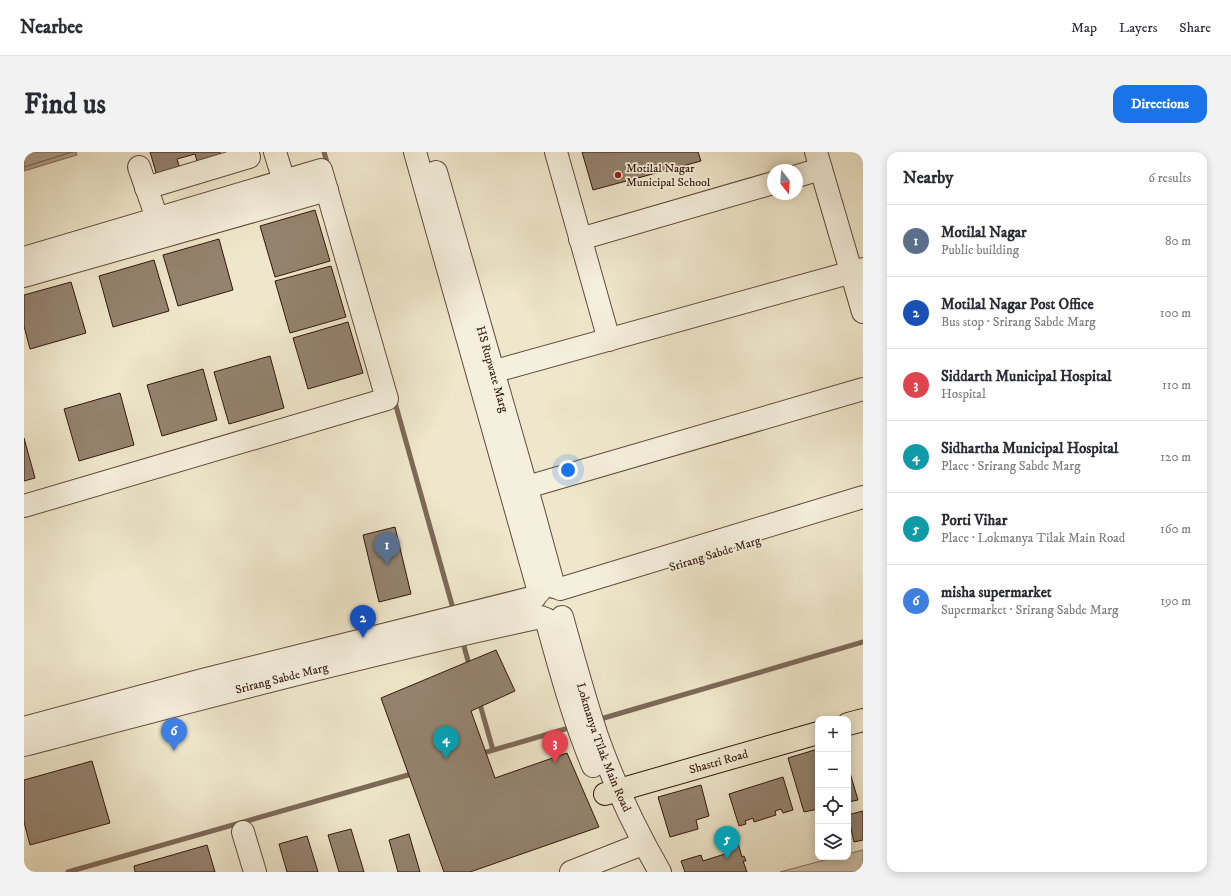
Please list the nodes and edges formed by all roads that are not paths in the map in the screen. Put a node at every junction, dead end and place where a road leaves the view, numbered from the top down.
1 (275, 152) edge
2 (415, 152) edge
3 (430, 152) edge
4 (556, 152) edge
5 (248, 155) edge
6 (819, 161) edge
7 (139, 167) dead end
8 (803, 172) edge
9 (284, 181) junction
10 (767, 185) edge
11 (146, 188) junction
12 (258, 188) junction
13 (327, 190) junction
14 (232, 206) junction
15 (157, 218) junction
16 (580, 239) junction
17 (92, 247) junction
18 (24, 258) edge
19 (857, 271) edge
20 (24, 276) edge
21 (863, 312) edge
22 (608, 340) junction
23 (486, 374) junction
24 (863, 389) edge
25 (527, 487) junction
26 (863, 498) edge
27 (24, 506) edge
28 (863, 510) edge
29 (525, 512) junction
30 (612, 579) junction
31 (550, 602) junction
32 (144, 705) junction
33 (863, 720) edge
34 (851, 723) edge
35 (24, 728) edge
36 (815, 734) edge
37 (24, 745) edge
38 (611, 792) junction
39 (243, 832) dead end
40 (638, 846) junction
41 (255, 872) edge
42 (571, 872) edge
43 (647, 872) edge
44 (660, 872) edge

1 - 9 street
2 - 23 street
3 - 23 street, HS Rupwate Marg
4 - 16 street
5 - 11 street
5 - 12 street
6 - 8 street
6 - 19 street
7 - 11 street
9 - 12 street
9 - 13 street
10 - 16 street
11 - 15 street
12 - 14 street
13 - 14 street
13 - 27 street
14 - 15 street
14 - 17 street
15 - 17 street
16 - 22 street
17 - 18 street
17 - 20 street
19 - 21 street
19 - 22 street
22 - 23 street
23 - 25 street, HS Rupwate Marg
23 - 29 street
24 - 25 street
25 - 29 street, HS Rupwate Marg
26 - 30 street
28 - 30 street, Srirang Sabde Marg
29 - 31 street, HS Rupwate Marg
30 - 31 street, Srirang Sabde Marg
31 - 32 street, Srirang Sabde Marg
31 - 38 street, Lokmanya Tilak Main Road
32 - 35 street
32 - 37 street, Srirang Sabde Marg
33 - 34 main road
36 - 38 main road, Shastri Road
38 - 40 street, Lokmanya Tilak Main Road
39 - 41 street
40 - 42 street
40 - 43 street, Lokmanya Tilak Main Road
40 - 44 street, Lokmanya Tilak Main Road

